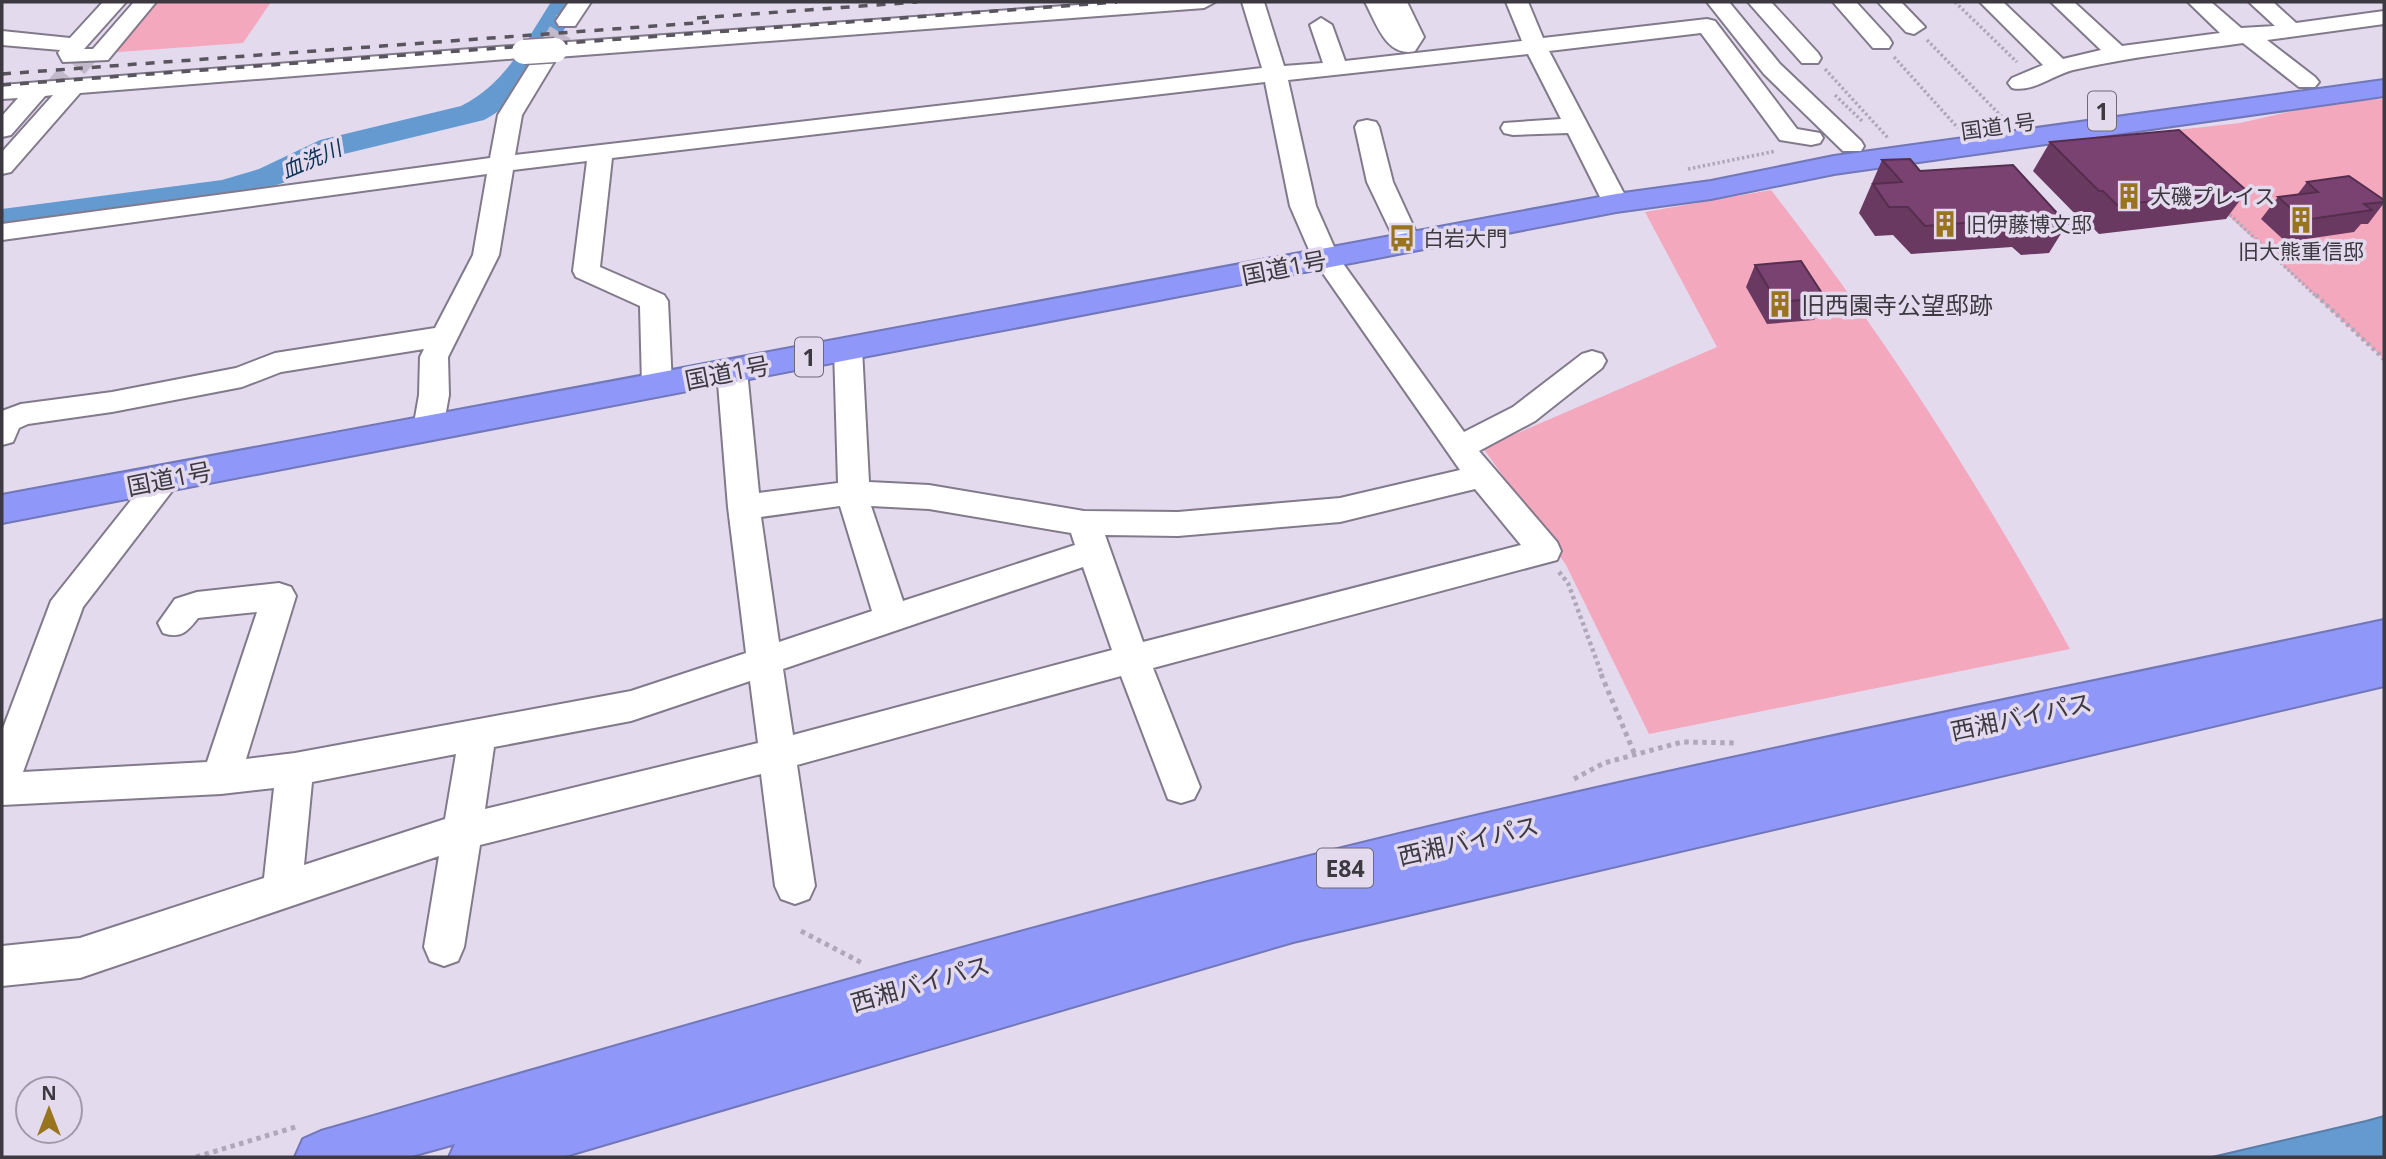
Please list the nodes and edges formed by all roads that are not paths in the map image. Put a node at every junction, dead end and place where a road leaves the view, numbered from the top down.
1 (115, 2) edge
2 (131, 2) edge
3 (145, 2) edge
4 (580, 2) edge
5 (1205, 2) edge
6 (1253, 2) edge
7 (1376, 2) edge
8 (1387, 2) edge
9 (1395, 2) edge
10 (1517, 2) edge
11 (1759, 2) edge
12 (1844, 2) edge
13 (1889, 2) edge
14 (1991, 2) edge
15 (2062, 2) edge
16 (2199, 2) edge
17 (2260, 2) edge
18 (2310, 9) dead end
19 (1707, 11) edge
20 (2384, 18) edge
21 (567, 21) tunnel mouth
22 (2175, 22) dead end
23 (2286, 24) dead end
24 (1321, 25) dead end
25 (2328, 25) junction
26 (1914, 27) road end
27 (2240, 35) junction
28 (2, 38) edge
29 (2195, 41) junction
30 (1881, 43) road end
31 (1535, 46) junction
32 (1405, 48) junction
33 (82, 49) junction
34 (554, 51) junction
35 (2117, 53) junction
36 (1814, 62) road end
37 (2058, 67) junction
38 (1336, 69) junction
39 (2384, 71) edge
40 (1275, 75) junction
41 (2027, 81) road end
42 (2307, 82) junction
43 (2384, 88) edge
44 (55, 90) junction
45 (2, 92) edge
46 (1576, 126) junction
47 (1366, 127) dead end
48 (1513, 128) dead end
49 (2, 130) edge
50 (1829, 149) junction
51 (2, 152) edge
52 (600, 153) junction
53 (503, 164) junction
54 (2, 167) edge
55 (1616, 203) junction
56 (2, 232) edge
57 (1408, 243) junction
58 (1326, 259) junction
59 (444, 336) junction
60 (848, 349) junction
61 (1592, 361) dead end
62 (732, 371) junction
63 (657, 385) junction
64 (428, 429) junction
65 (2, 434) edge
66 (1459, 448) junction
67 (1480, 476) junction
68 (166, 478) junction
69 (853, 493) junction
70 (744, 507) junction
71 (2, 509) edge
72 (1089, 537) junction
73 (892, 620) junction
74 (175, 622) dead end
75 (2384, 636) edge
76 (1132, 659) junction
77 (766, 663) junction
78 (2384, 669) edge
79 (478, 733) junction
80 (779, 754) junction
81 (295, 769) junction
82 (221, 778) junction
83 (2, 779) edge
84 (1181, 787) dead end
85 (2, 789) edge
86 (462, 832) junction
87 (796, 886) dead end
88 (282, 893) junction
89 (444, 947) dead end
90 (2, 966) edge
91 (321, 1157) edge
92 (475, 1157) edge

1 - 33 street
2 - 33 street
3 - 33 street
4 - 21 street
5 - 34 street
6 - 40 street
7 - 32 street
8 - 32 street
9 - 32 street
10 - 31 street
11 - 36 street
12 - 30 street
13 - 26 street
14 - 37 street
15 - 35 street
16 - 27 street
17 - 23 street
18 - 25 street
19 - 31 street
19 - 50 street
19 - 50 street
20 - 25 street
22 - 29 street
24 - 38 street
25 - 27 street
27 - 29 street
27 - 42 street
28 - 33 street
29 - 35 street
31 - 32 street
31 - 46 street
32 - 38 street
34 - 44 street, bridge
34 - 53 street
35 - 37 street
37 - 41 street
38 - 40 street
39 - 42 highway, 国道1号 / 1
40 - 52 street
40 - 58 street
42 - 50 highway, 国道1号 / 1
43 - 50 highway, 国道1号 / 1
44 - 45 street
44 - 49 street
44 - 51 street
44 - 54 street
46 - 48 street
46 - 55 street
47 - 57 street
50 - 55 highway, 国道1号 / 1
52 - 53 street
52 - 63 street
53 - 56 street
53 - 59 street
55 - 57 highway, 国道1号 / 1
57 - 58 highway, 国道1号 / 1
58 - 60 highway, 国道1号 / 1
58 - 66 street
59 - 64 street
59 - 65 street
60 - 62 highway, 国道1号 / 1
60 - 69 street
61 - 66 street
62 - 63 highway, 国道1号 / 1
62 - 70 street
63 - 64 highway, 国道1号 / 1
64 - 68 highway, 国道1号 / 1
66 - 67 street
67 - 72 street
67 - 76 street
68 - 71 highway, 国道1号 / 1
68 - 83 street
69 - 70 street
69 - 72 street
69 - 73 street
70 - 77 street
72 - 73 street
72 - 76 street
73 - 77 street
74 - 82 street
75 - 91 highway, 西湘バイパス / E84
76 - 80 street
76 - 84 street
77 - 79 street
77 - 80 street
78 - 92 highway, 西湘バイパス / E84
79 - 81 street
79 - 86 street
80 - 86 street
80 - 87 street
81 - 82 street
81 - 88 street
82 - 85 street
86 - 88 street
86 - 89 street
88 - 90 street

